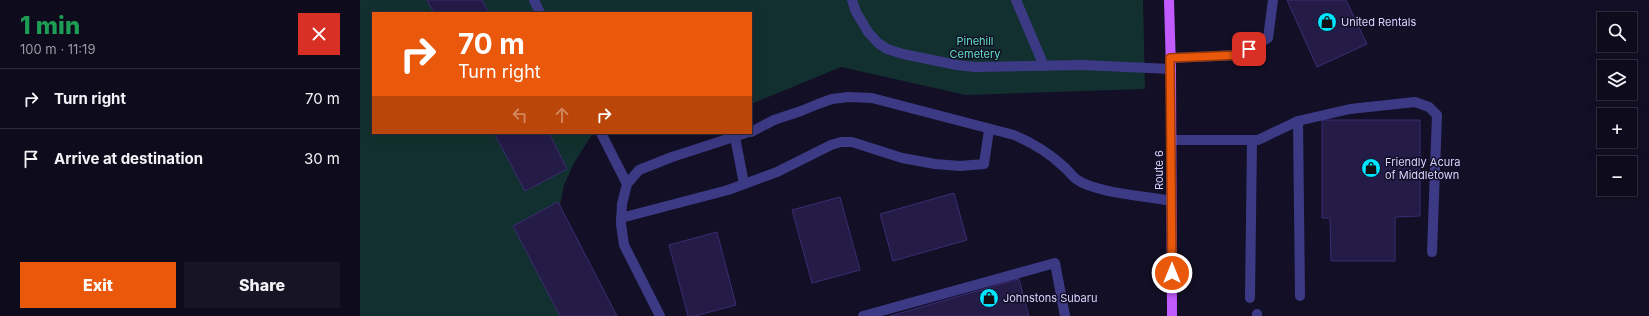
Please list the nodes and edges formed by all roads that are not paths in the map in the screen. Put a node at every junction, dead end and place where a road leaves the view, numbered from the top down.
1 (534, 0) edge
2 (852, 0) edge
3 (1016, 0) edge
4 (1169, 0) edge
5 (1273, 0) edge
6 (540, 12) edge
7 (1170, 58) junction
8 (1044, 66) junction
9 (1171, 69) junction
10 (1298, 121) junction
11 (989, 130) junction
12 (752, 131) edge
13 (602, 134) edge
14 (742, 134) edge
15 (735, 136) junction
16 (1171, 140) junction
17 (1252, 140) junction
18 (627, 184) junction
19 (744, 184) junction
20 (1171, 201) junction
21 (621, 218) junction
22 (1432, 252) dead end
23 (1300, 296) dead end
24 (1250, 298) dead end
25 (660, 316) edge
26 (863, 316) edge
27 (1065, 316) edge
28 (1172, 316) edge

1 - 6 lane
2 - 8 lane
3 - 8 lane
4 - 7 main road, Route 6
5 - 7 lane
7 - 9 main road, Route 6
8 - 9 lane
9 - 16 main road, Route 6
10 - 17 lane
10 - 22 lane
10 - 23 lane
11 - 12 lane
11 - 19 lane
11 - 20 lane
13 - 18 lane
14 - 15 lane
15 - 18 lane
15 - 19 lane
16 - 17 lane
16 - 20 main road, Route 6
17 - 24 lane
18 - 21 lane
19 - 21 lane
20 - 28 main road, Route 6
21 - 25 lane
26 - 27 lane

